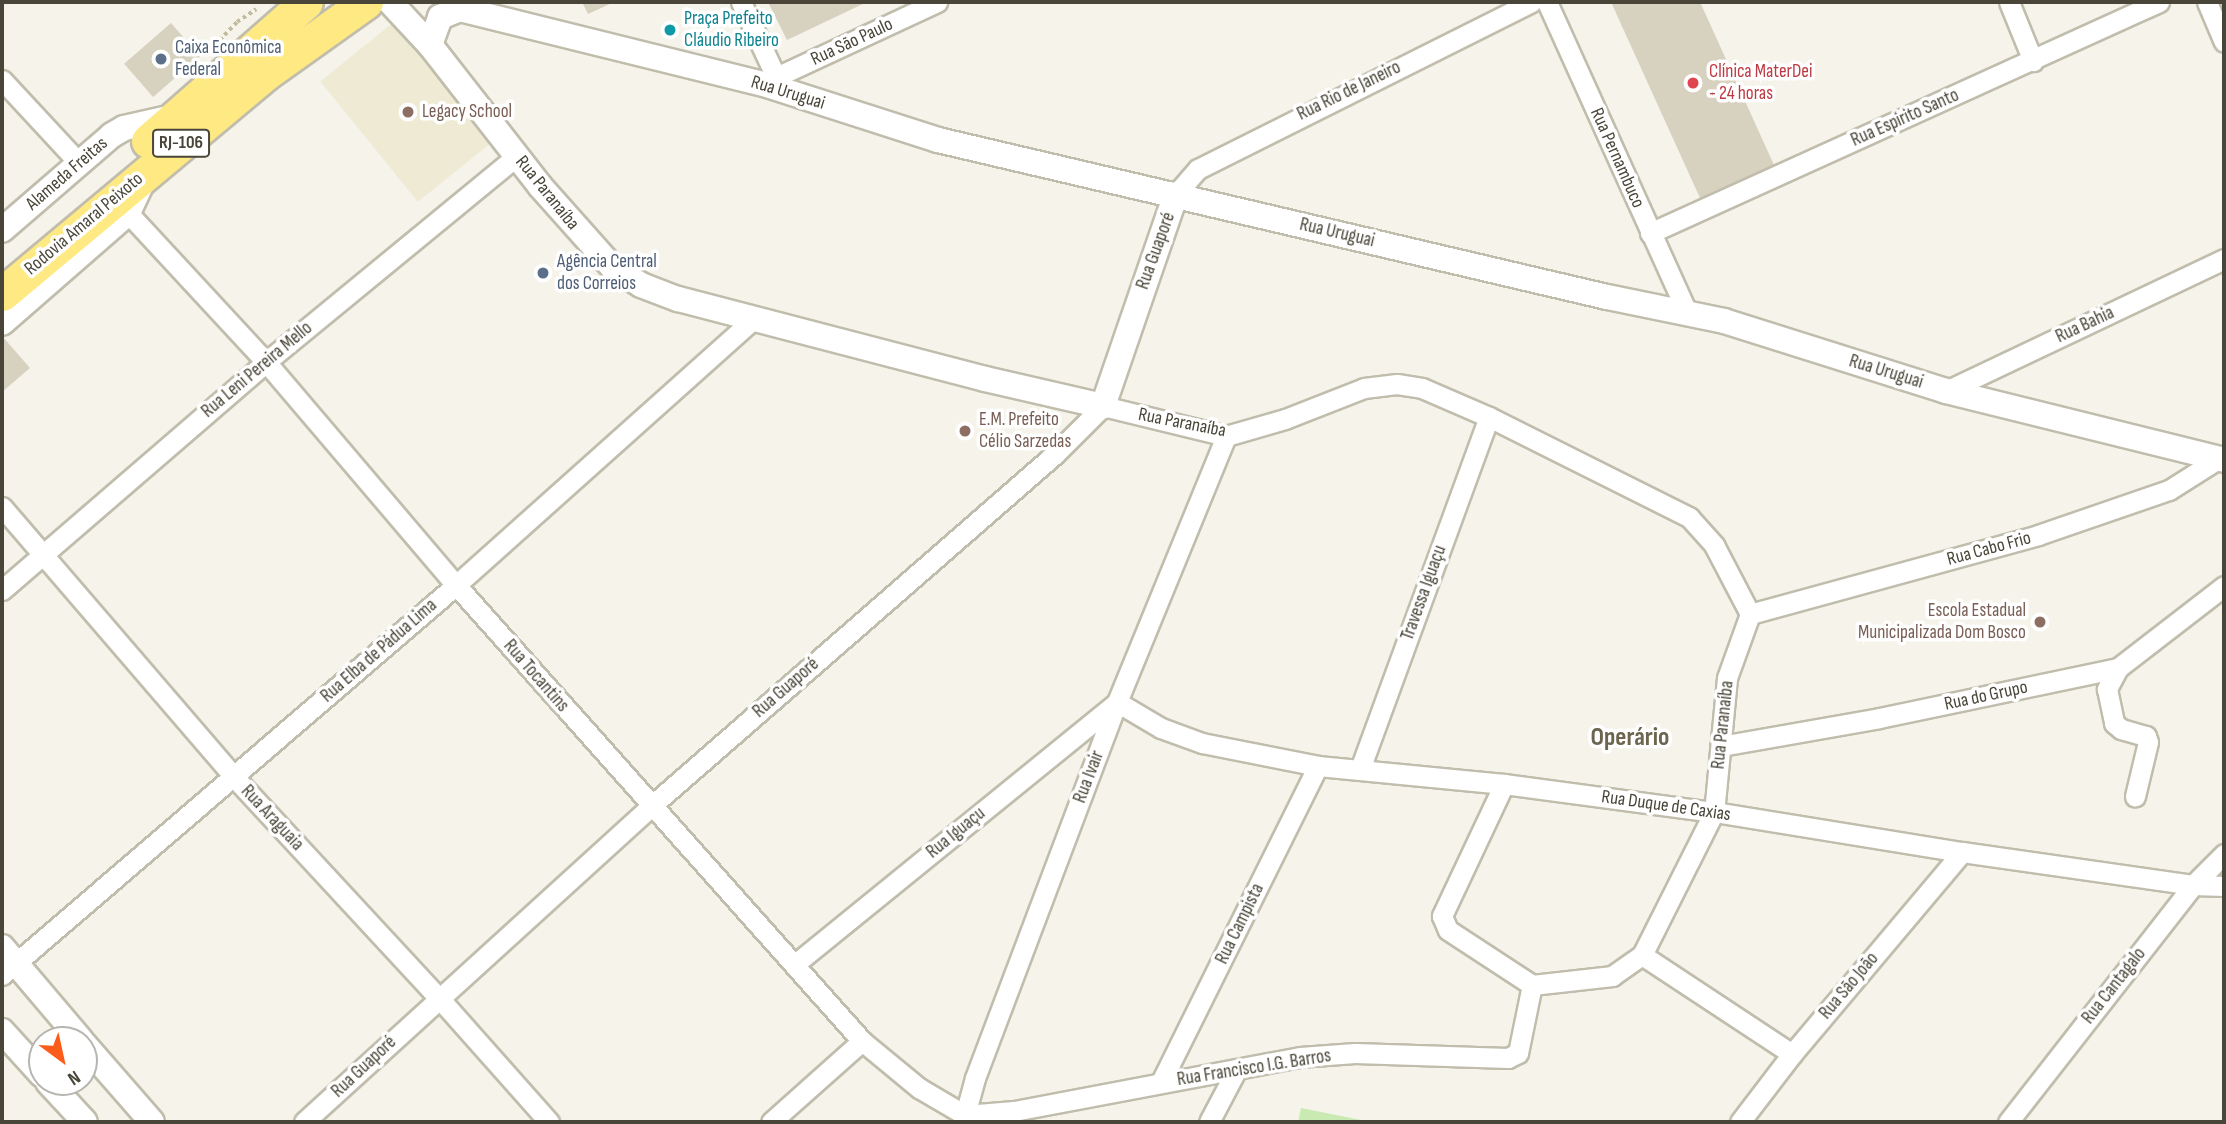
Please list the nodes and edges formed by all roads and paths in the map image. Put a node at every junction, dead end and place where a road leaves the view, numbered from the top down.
1 (306, 2) edge
2 (366, 2) edge
3 (390, 2) edge
4 (741, 2) edge
5 (937, 2) edge
6 (1532, 2) edge
7 (1547, 2) edge
8 (2009, 2) edge
9 (2159, 2) edge
10 (2207, 2) edge
11 (456, 5) edge
12 (2224, 42) edge
13 (430, 46) junction
14 (2033, 61) junction
15 (2, 80) edge
16 (773, 82) junction
17 (177, 117) junction
18 (517, 156) junction
19 (79, 163) junction
20 (147, 171) junction
21 (1176, 194) junction
22 (128, 213) junction
23 (2, 230) edge
24 (1650, 233) junction
25 (2224, 258) edge
26 (2, 267) edge
27 (2, 294) edge
28 (1688, 314) junction
29 (751, 321) junction
30 (2, 323) edge
31 (265, 362) junction
32 (1946, 391) junction
33 (1103, 406) junction
34 (1489, 417) junction
35 (1226, 436) junction
36 (2221, 459) edge
37 (2, 507) edge
38 (43, 555) junction
39 (456, 585) junction
40 (2224, 586) edge
41 (2, 590) edge
42 (1750, 614) junction
43 (2118, 668) junction
44 (1117, 702) junction
45 (1721, 746) junction
46 (1318, 766) junction
47 (1360, 769) junction
48 (234, 777) junction
49 (1504, 784) junction
50 (2135, 796) dead end
51 (650, 807) junction
52 (1714, 812) junction
53 (1962, 852) junction
54 (2224, 854) edge
55 (2193, 885) junction
56 (2224, 886) edge
57 (1642, 955) junction
58 (7, 962) edge
59 (795, 964) junction
60 (1532, 985) junction
61 (439, 998) junction
62 (67, 1026) edge
63 (2, 1031) edge
64 (862, 1041) junction
65 (1792, 1054) junction
66 (28, 1060) edge
67 (98, 1060) edge
68 (1237, 1069) junction
69 (1161, 1082) junction
70 (61, 1096) edge
71 (964, 1119) edge
72 (85, 1122) edge
73 (152, 1122) edge
74 (304, 1122) edge
75 (549, 1122) edge
76 (771, 1122) edge
77 (1209, 1122) edge
78 (1740, 1122) edge
79 (2008, 1122) edge

1 - 17 highway, Rodovia Amaral Peixoto / RJ-106
2 - 20 highway, Rodovia Amaral Peixoto / RJ-106
3 - 13 street, Rua Paranaíba
4 - 16 street
5 - 16 street, Rua São Paulo
6 - 21 street, Rua Rio de Janeiro
7 - 24 street, Rua Pernambuco
8 - 14 street
9 - 14 street, Rua Espirito Santo
10 - 12 street
11 - 13 street
11 - 16 street, Rua Uruguai
13 - 18 street, Rua Paranaíba
14 - 24 street, Rua Espirito Santo
15 - 19 street
16 - 21 street, Rua Uruguai
17 - 19 street, Alameda Freitas
17 - 26 highway, Rodovia Amaral Peixoto / RJ-106
18 - 29 street, Rua Paranaíba
18 - 31 street, Rua Leni Pereira Mello
19 - 23 street, Alameda Freitas
20 - 22 street
20 - 27 highway, Rodovia Amaral Peixoto / RJ-106
21 - 28 street, Rua Uruguai
21 - 33 street, Rua Guaporé
22 - 30 street
22 - 31 street, Rua Tocantins
24 - 28 street, Rua Pernambuco
25 - 32 street, Rua Bahia
28 - 32 street, Rua Uruguai
29 - 33 street, Rua Paranaíba
29 - 39 street, Rua Elba de Pádua Lima
31 - 38 street, Rua Leni Pereira Mello
31 - 39 street, Rua Tocantins
32 - 36 street, Rua Uruguai
33 - 35 street, Rua Paranaíba
33 - 51 street, Rua Guaporé
34 - 35 street, Rua Paranaíba
34 - 42 street, Rua Paranaíba
34 - 47 street, Travessa Iguaçu
35 - 44 street, Rua Ivair
36 - 42 street, Rua Cabo Frio
37 - 38 street, Rua Araguaia
38 - 41 street, Rua Leni Pereira Mello
38 - 48 street, Rua Araguaia
39 - 48 street, Rua Elba de Pádua Lima
39 - 51 street, Rua Tocantins
40 - 43 street, Rua do Grupo
42 - 45 street, Rua Paranaíba
43 - 45 street, Rua do Grupo
43 - 50 street
44 - 46 street, Rua Duque de Caxias
44 - 59 street, Rua Iguaçu
44 - 71 street, Rua Ivair
45 - 52 street, Rua Paranaíba
46 - 47 street, Rua Duque de Caxias
46 - 69 street, Rua Campista
47 - 49 street, Rua Duque de Caxias
48 - 58 street, Rua Elba de Pádua Lima
48 - 61 street, Rua Araguaia
49 - 52 street, Rua Duque de Caxias
49 - 60 street
51 - 59 street, Rua Tocantins
51 - 61 street, Rua Guaporé
52 - 53 street, Rua Duque de Caxias
52 - 57 street, Rua Paranaíba
53 - 55 street, Rua Duque de Caxias
53 - 65 street, Rua São João
54 - 55 street, Rua Cantagalo
55 - 56 street, Rua Duque de Caxias
55 - 79 street, Rua Cantagalo
57 - 60 street
57 - 65 street
58 - 62 street
59 - 64 street, Rua Tocantins
60 - 68 street, Rua Francisco I.G. Barros
61 - 74 street, Rua Guaporé
61 - 75 street, Rua Araguaia
63 - 66 street
64 - 71 street, Rua Tocantins
64 - 76 street
65 - 78 street, Rua São João
67 - 73 street
68 - 69 street, Rua Francisco I.G. Barros
68 - 77 street
69 - 71 street, Rua Francisco I.G. Barros
70 - 72 street

